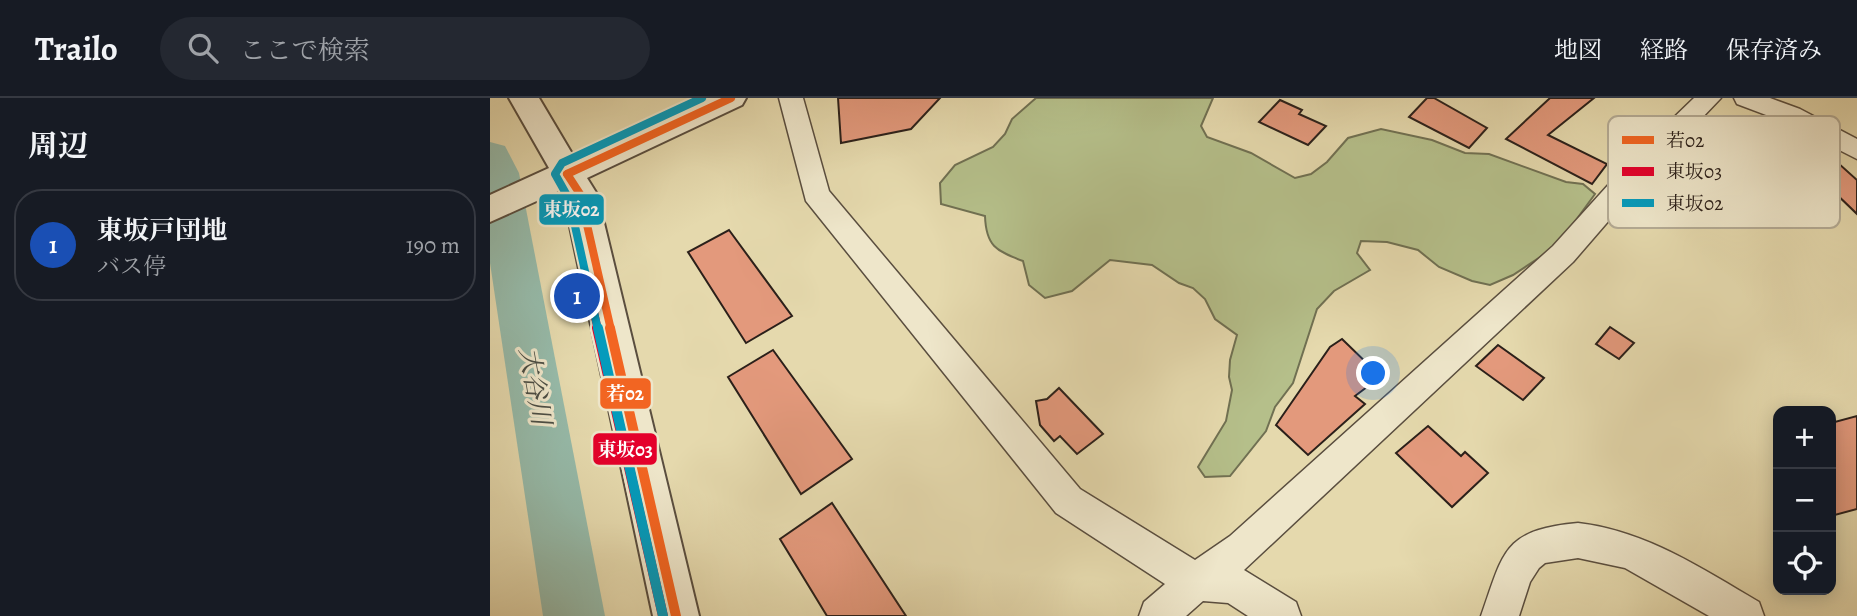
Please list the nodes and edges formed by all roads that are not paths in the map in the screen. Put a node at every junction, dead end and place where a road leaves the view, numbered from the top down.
1 (524, 98) edge
2 (731, 98) edge
3 (791, 98) edge
4 (1710, 98) edge
5 (1745, 98) edge
6 (1691, 116) edge
7 (1793, 116) edge
8 (567, 174) junction
9 (1608, 203) edge
10 (490, 209) edge
11 (1196, 582) junction
12 (676, 616) edge
13 (1158, 616) edge
14 (1282, 616) edge
15 (1500, 616) edge
16 (1745, 616) edge

1 - 8 street
2 - 8 street
3 - 11 street
4 - 6 street
5 - 7 street
8 - 10 street
8 - 12 street
9 - 11 street
11 - 13 street
11 - 14 street
15 - 16 street

